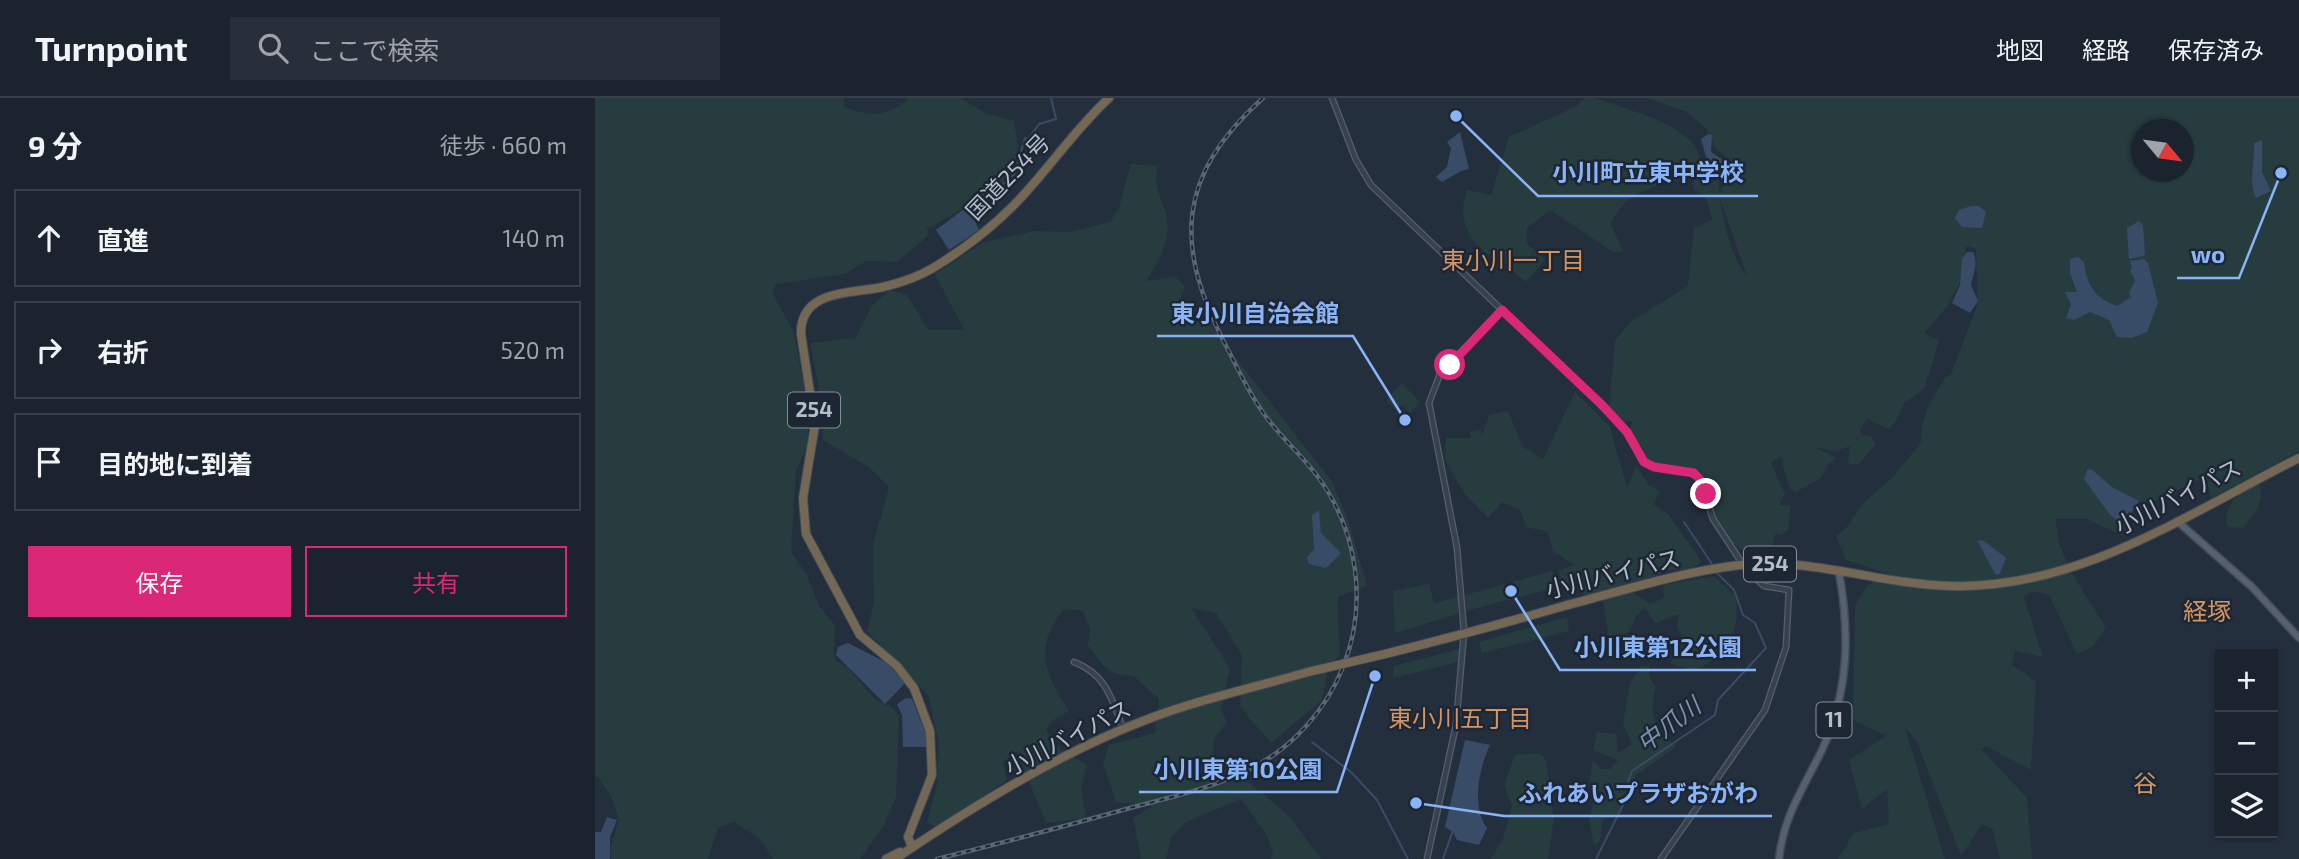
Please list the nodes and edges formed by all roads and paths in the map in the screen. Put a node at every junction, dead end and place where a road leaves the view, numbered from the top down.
1 (1109, 98) edge
2 (1332, 98) edge
3 (1502, 310) junction
4 (2299, 458) edge
5 (2177, 520) junction
6 (1740, 560) dead end
7 (1747, 570) dead end
8 (1839, 572) junction
9 (1464, 632) junction
10 (2299, 638) edge
11 (1075, 662) dead end
12 (1123, 729) junction
13 (912, 847) junction
14 (887, 859) edge
15 (895, 859) edge
16 (1427, 859) edge
17 (1661, 859) edge
18 (1779, 859) edge

1 - 13 highway, 国道254号 / 254
2 - 3 street
3 - 6 street
3 - 9 street
4 - 5 highway, 小川バイパス / 254
5 - 8 highway, 小川バイパス / 254
5 - 10 main road
7 - 17 street
8 - 9 highway, 小川バイパス / 254
8 - 18 main road, 11
9 - 12 highway, 小川バイパス / 254, bridge
9 - 16 street
11 - 12 street
12 - 13 highway, 小川バイパス / 254
13 - 14 highway, 254
13 - 15 highway, 254

